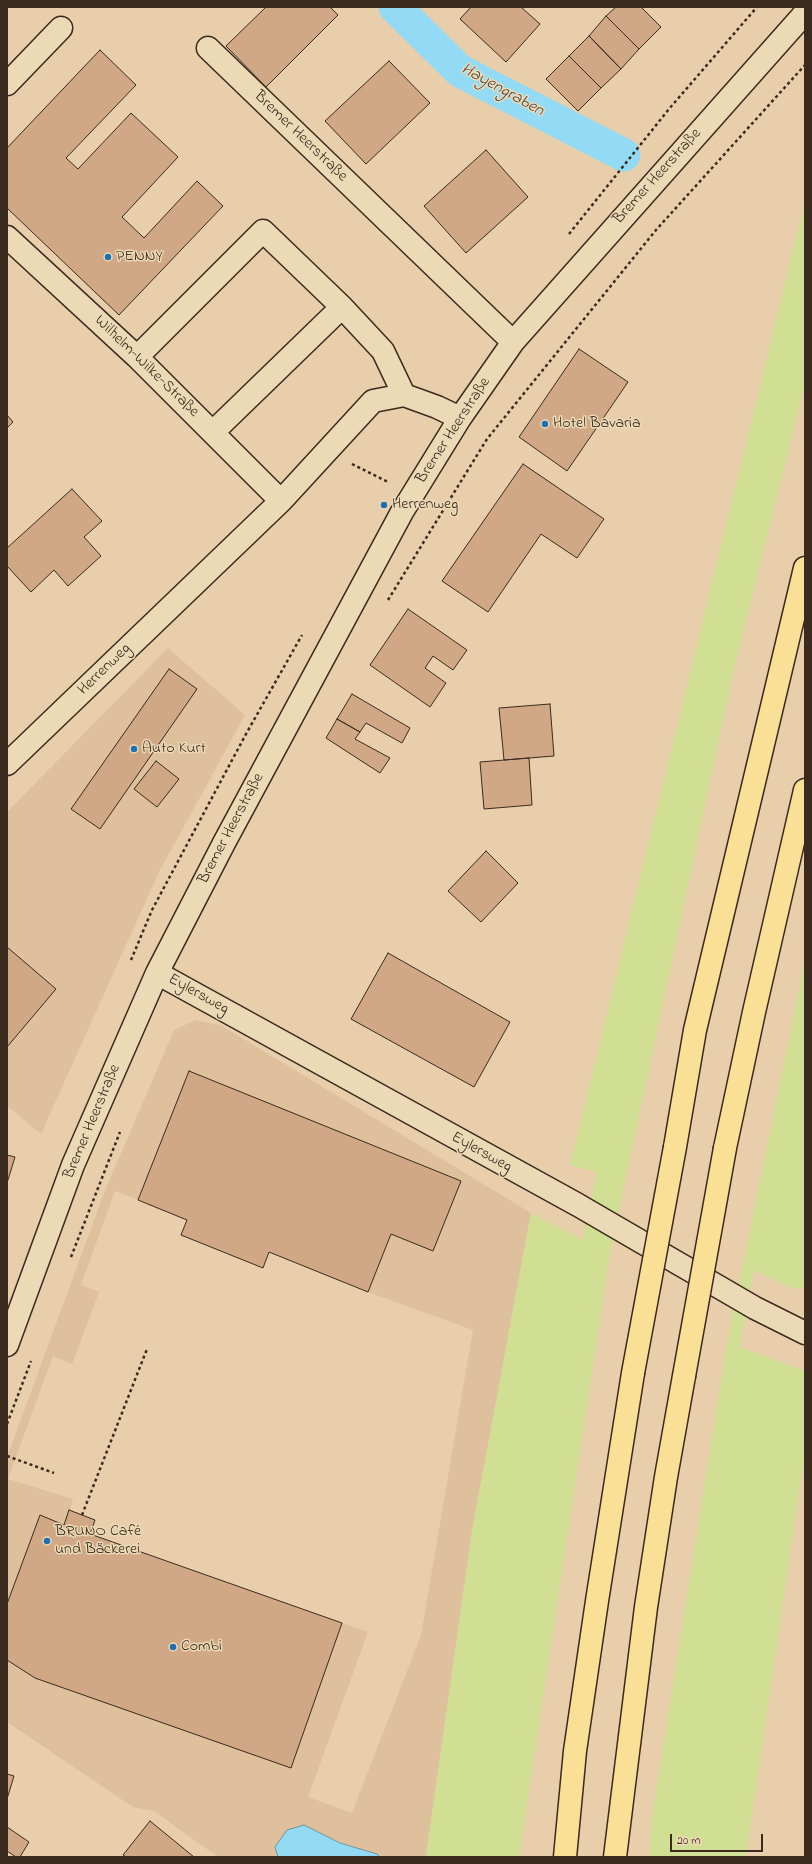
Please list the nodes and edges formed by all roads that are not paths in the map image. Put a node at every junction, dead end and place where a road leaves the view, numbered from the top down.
1 (805, 13) edge
2 (61, 28) dead end
3 (208, 48) dead end
4 (7, 84) edge
5 (7, 237) edge
6 (342, 307) junction
7 (512, 342) junction
8 (137, 356) junction
9 (404, 395) junction
10 (460, 418) junction
11 (213, 432) junction
12 (281, 501) junction
13 (805, 568) edge
14 (7, 764) edge
15 (805, 790) edge
16 (157, 973) junction
17 (805, 1333) edge
18 (7, 1345) edge
19 (564, 1857) edge
20 (615, 1857) edge

1 - 7 street, Bremer Heerstraße
2 - 4 street
3 - 7 street, Bremer Heerstraße
5 - 8 street, Wilhelm-Wilke-Straße
6 - 8 street
6 - 9 street
6 - 11 street
7 - 10 street, Bremer Heerstraße
8 - 11 street, Wilhelm-Wilke-Straße
9 - 10 street
9 - 12 street, Herrenweg
10 - 16 street, Bremer Heerstraße
11 - 12 street, Wilhelm-Wilke-Straße
12 - 14 street, Herrenweg
13 - 19 highway, bridge
15 - 20 highway, bridge
16 - 17 street, Eylersweg
16 - 18 street, Bremer Heerstraße

